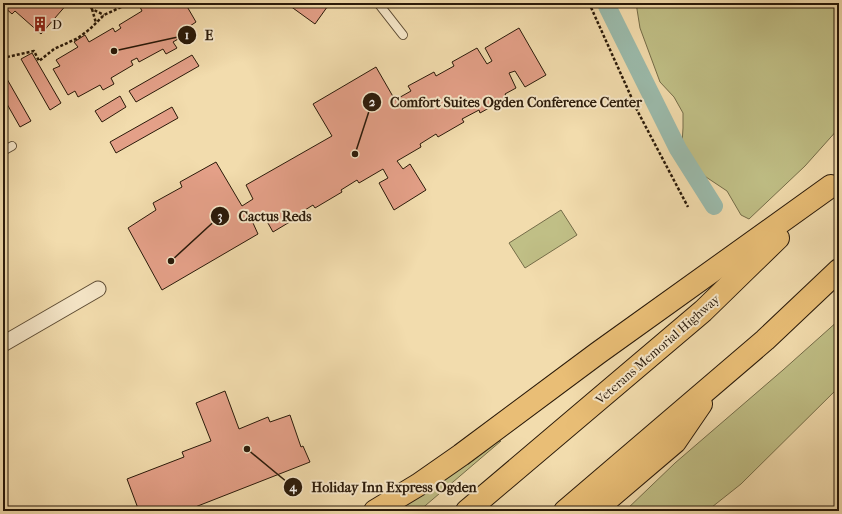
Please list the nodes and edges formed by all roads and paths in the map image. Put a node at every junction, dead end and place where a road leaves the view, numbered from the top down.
1 (88, 3) edge
2 (130, 3) edge
3 (378, 3) edge
4 (588, 3) edge
5 (92, 9) junction
6 (104, 16) junction
7 (96, 23) junction
8 (403, 35) dead end
9 (7, 57) dead end
10 (12, 146) dead end
11 (3, 151) edge
12 (835, 182) edge
13 (688, 207) dead end
14 (839, 270) edge
15 (98, 289) dead end
16 (3, 344) edge
17 (721, 377) junction
18 (375, 511) edge
19 (467, 511) edge
20 (565, 511) edge
21 (594, 511) edge

1 - 5 path
2 - 6 path
3 - 8 lane
4 - 13 path
5 - 6 path
5 - 7 path
6 - 7 path
7 - 9 path
10 - 11 lane
12 - 18 highway
12 - 19 highway, Veterans Memorial Highway
14 - 17 highway
15 - 16 street
17 - 20 highway
17 - 21 highway

